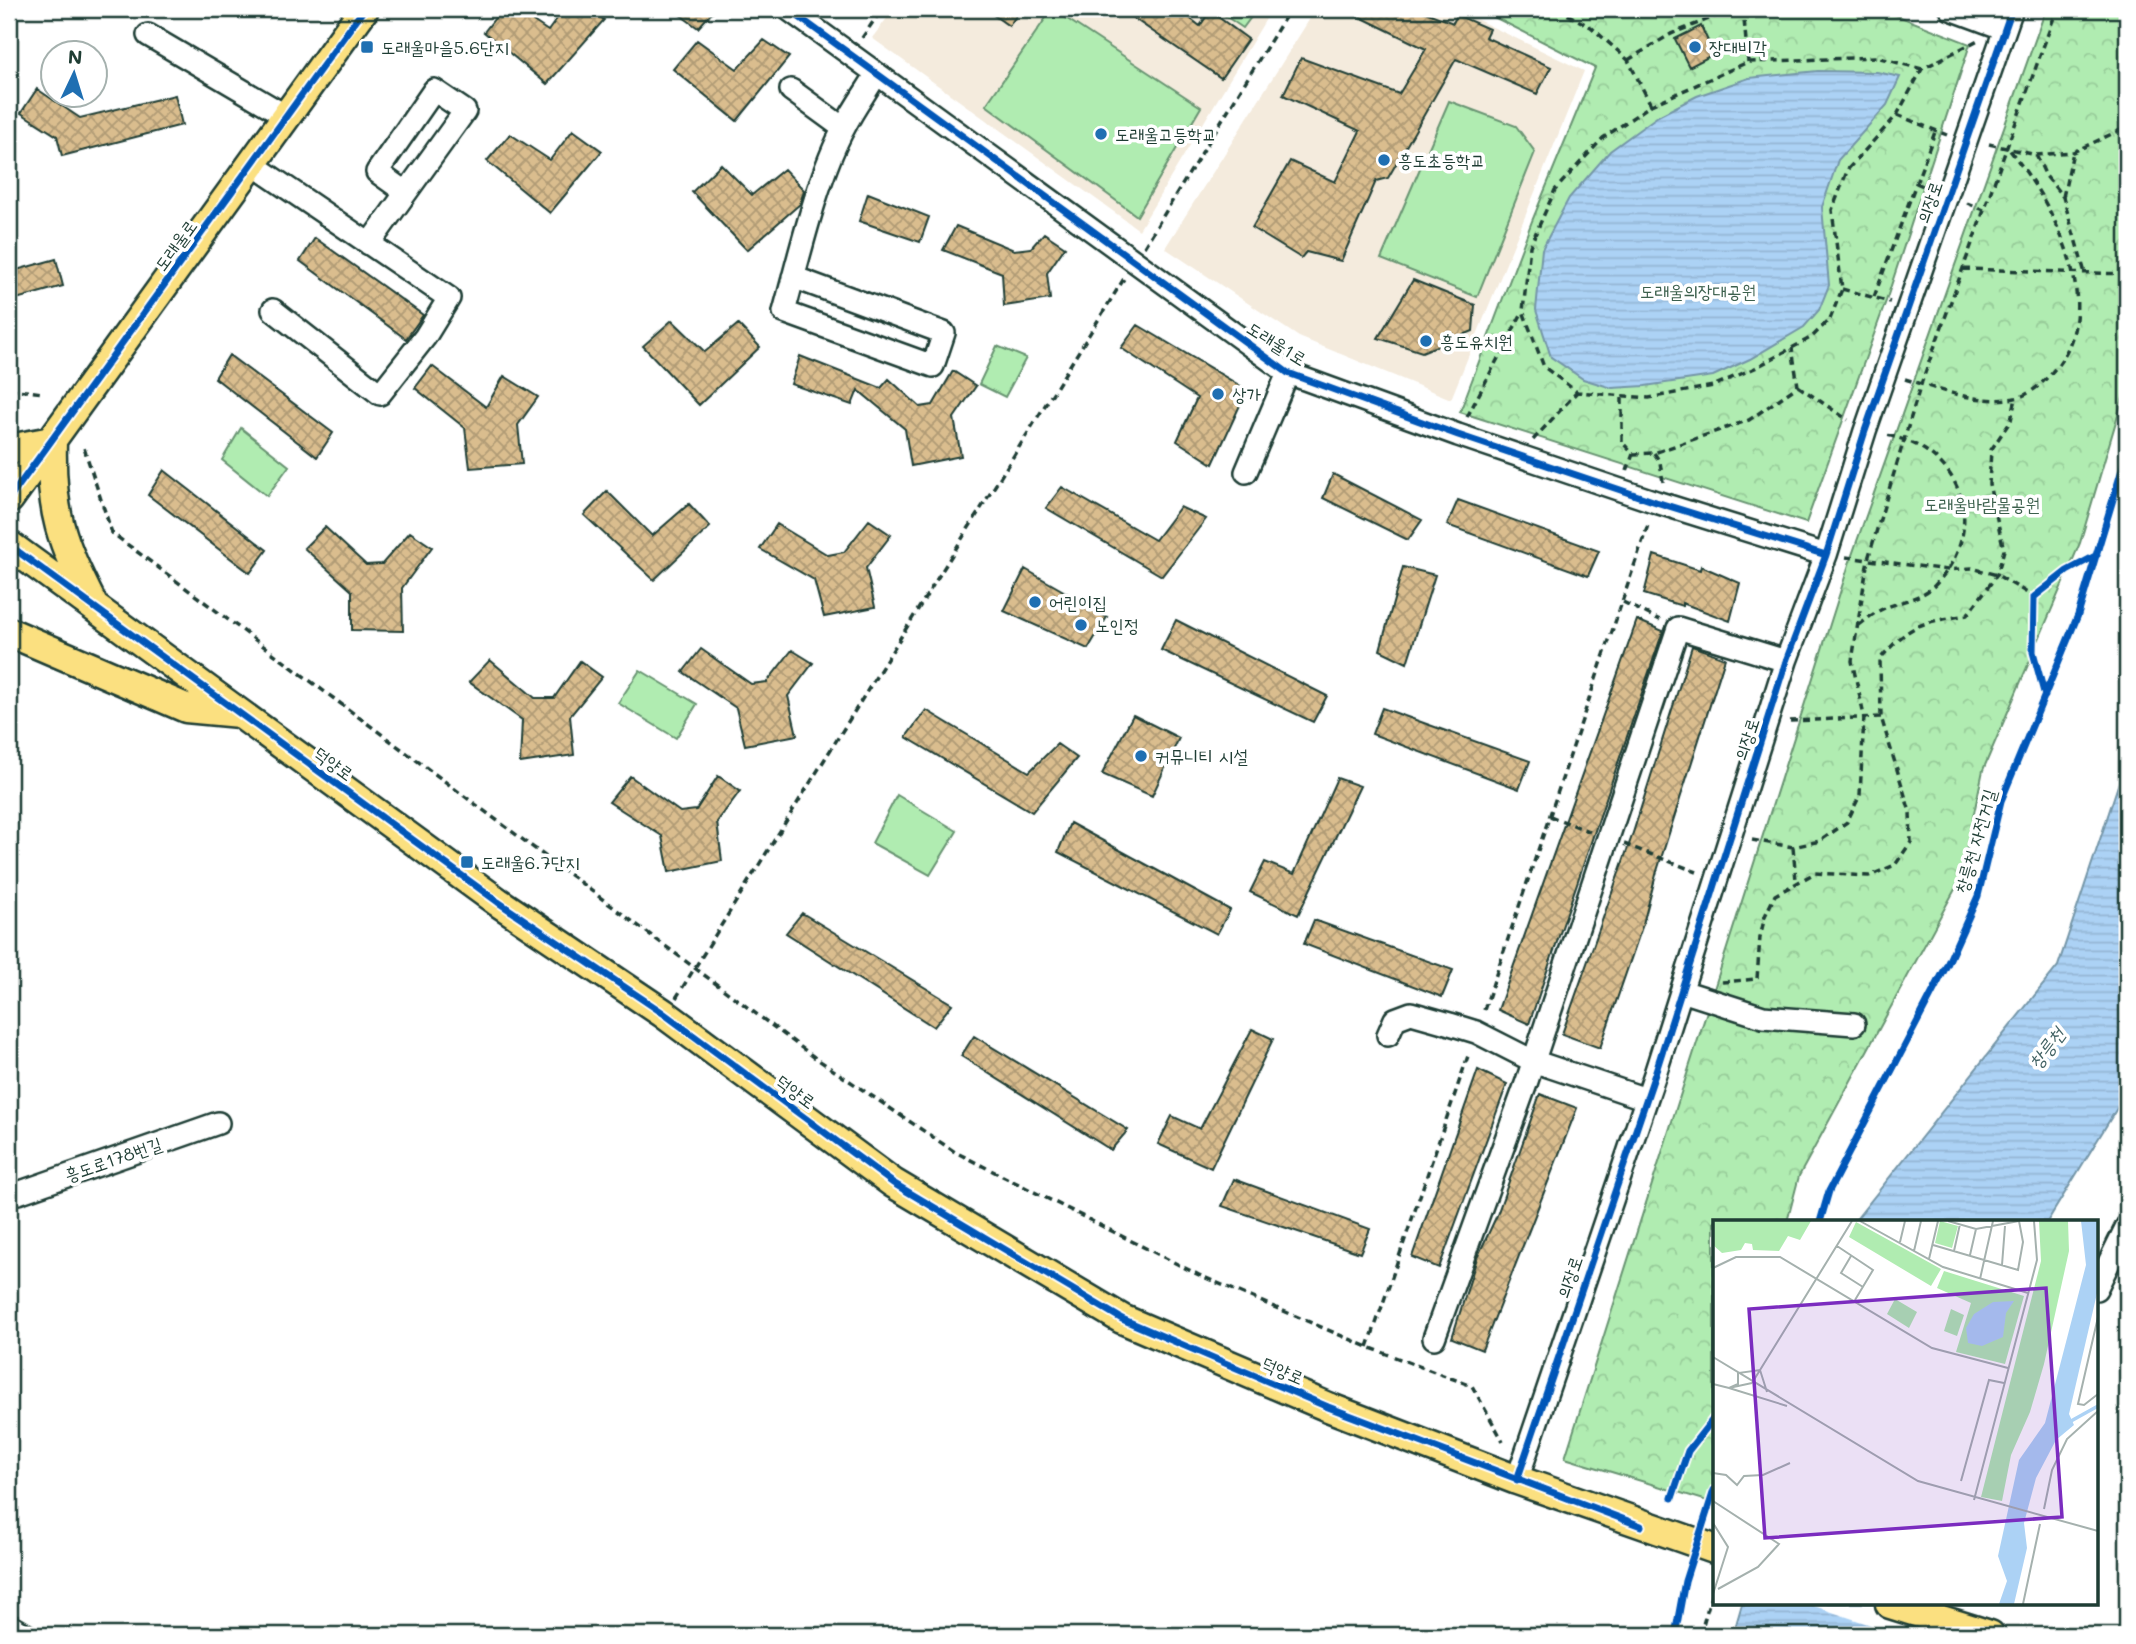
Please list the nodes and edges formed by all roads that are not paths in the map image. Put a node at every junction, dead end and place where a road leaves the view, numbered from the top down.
1 (363, 9) edge
2 (788, 9) edge
3 (1951, 9) edge
4 (2012, 9) edge
5 (2005, 29) junction
6 (148, 35) dead end
7 (876, 75) junction
8 (791, 90) dead end
9 (286, 116) junction
10 (843, 128) junction
11 (252, 164) junction
12 (405, 192) junction
13 (369, 244) junction
14 (793, 277) junction
15 (273, 310) dead end
16 (1288, 373) junction
17 (52, 441) junction
18 (9, 449) edge
19 (1247, 472) dead end
20 (9, 499) edge
21 (9, 545) edge
22 (1835, 556) junction
23 (94, 608) junction
24 (9, 632) edge
25 (1786, 661) junction
26 (239, 713) junction
27 (1682, 991) junction
28 (1854, 1024) dead end
29 (1388, 1035) dead end
30 (1533, 1061) junction
31 (1646, 1099) junction
32 (218, 1123) dead end
33 (9, 1190) edge
34 (2127, 1226) edge
35 (2098, 1285) edge
36 (1434, 1338) dead end
37 (1517, 1480) junction
38 (1713, 1549) edge
39 (1896, 1606) edge
40 (9, 1625) edge
41 (26, 1635) edge
42 (1990, 1635) edge

1 - 9 main road, 도래울로
2 - 7 street, 도래울1로
3 - 5 street
4 - 5 street, 의장로
5 - 22 street, 의장로
6 - 9 street
7 - 10 street
7 - 16 street, 도래울1로
8 - 10 street
9 - 11 main road, 도래울로
10 - 14 street
11 - 13 street
11 - 17 main road, 도래울로
12 - 12 street
12 - 13 street
13 - 15 street
14 - 14 street
16 - 19 street
16 - 22 street, 도래울1로
17 - 18 main road
17 - 20 main road, 도래울로
17 - 23 main road
21 - 23 main road, 덕양로
22 - 25 street, 의장로
23 - 26 main road, 덕양로
24 - 26 main road
25 - 27 street, 의장로
25 - 30 street
26 - 37 main road, 덕양로
27 - 28 street
27 - 31 street, 의장로
29 - 30 street
30 - 31 street
30 - 36 street
31 - 37 street, 의장로
32 - 33 street, 흥도로178번길
34 - 35 street
37 - 38 main road, 덕양로
39 - 42 main road
40 - 41 street

